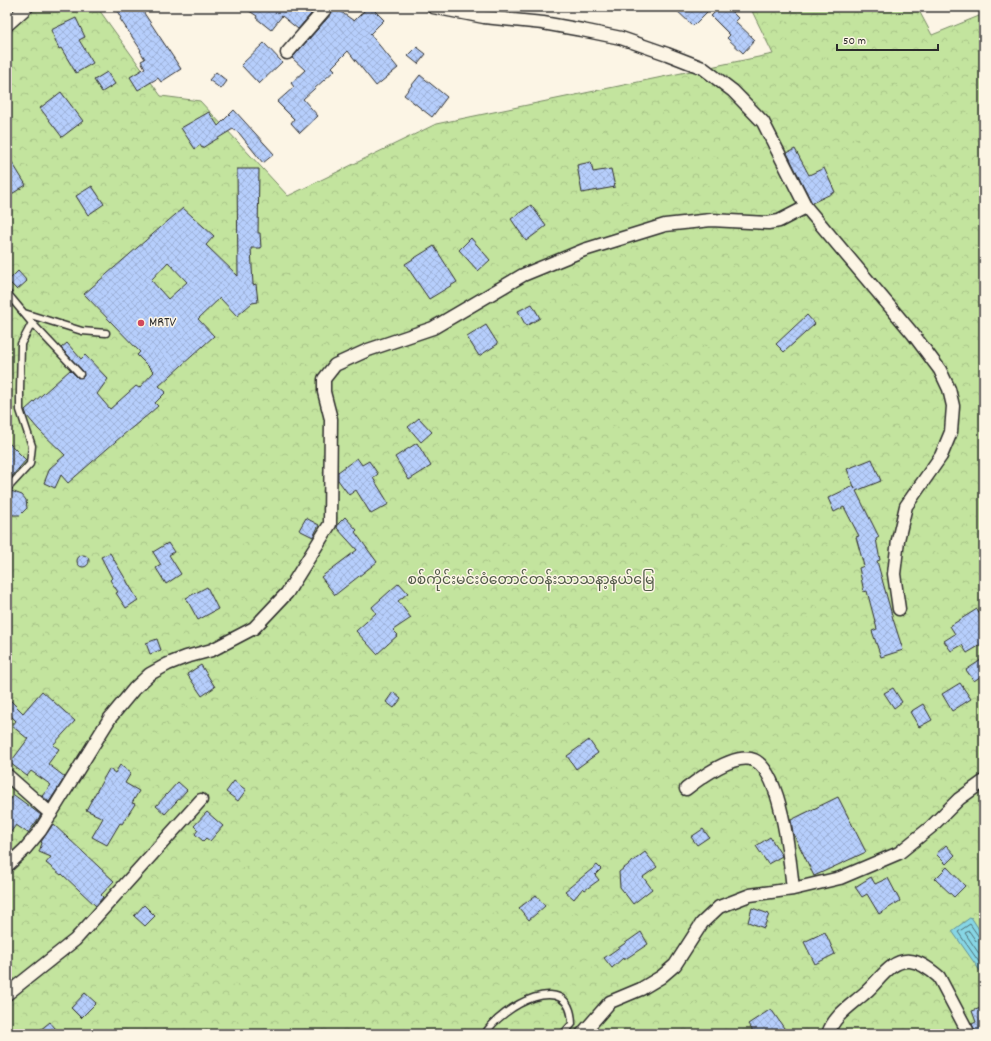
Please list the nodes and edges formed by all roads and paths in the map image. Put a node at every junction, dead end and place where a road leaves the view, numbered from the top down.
1 (27, 7) edge
2 (327, 7) edge
3 (441, 8) edge
4 (7, 26) edge
5 (287, 53) dead end
6 (806, 207) junction
7 (7, 293) edge
8 (24, 313) junction
9 (32, 323) junction
10 (106, 333) dead end
11 (80, 374) dead end
12 (7, 488) edge
13 (899, 609) dead end
14 (7, 775) edge
15 (984, 782) edge
16 (686, 789) dead end
17 (201, 800) dead end
18 (51, 814) junction
19 (7, 866) edge
20 (793, 889) junction
21 (7, 994) edge
22 (485, 1034) edge
23 (563, 1034) edge
24 (582, 1034) edge
25 (828, 1034) edge
26 (969, 1034) edge

1 - 4 street
2 - 5 street
3 - 6 street
6 - 13 street
6 - 18 street
7 - 8 lane
8 - 9 lane
8 - 10 lane
9 - 11 lane
9 - 12 lane
14 - 18 street
15 - 20 street
16 - 20 street
17 - 21 street
18 - 19 street
20 - 24 street
22 - 23 lane
25 - 26 street

